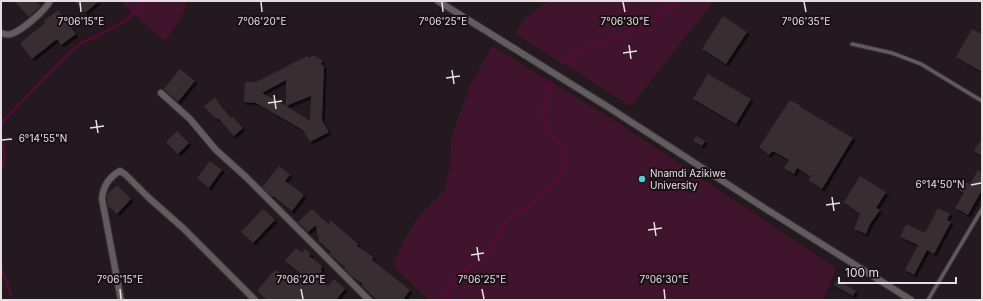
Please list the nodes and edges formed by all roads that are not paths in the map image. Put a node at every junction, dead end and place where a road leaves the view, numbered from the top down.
1 (50, 1) edge
2 (438, 1) edge
3 (1, 33) edge
4 (852, 44) dead end
5 (161, 93) dead end
6 (982, 101) edge
7 (982, 209) edge
8 (121, 300) edge
9 (255, 300) edge
10 (370, 300) edge
11 (911, 300) edge
12 (928, 300) edge

1 - 3 street
2 - 11 street
4 - 6 lane
5 - 10 street
7 - 12 lane
8 - 9 street

